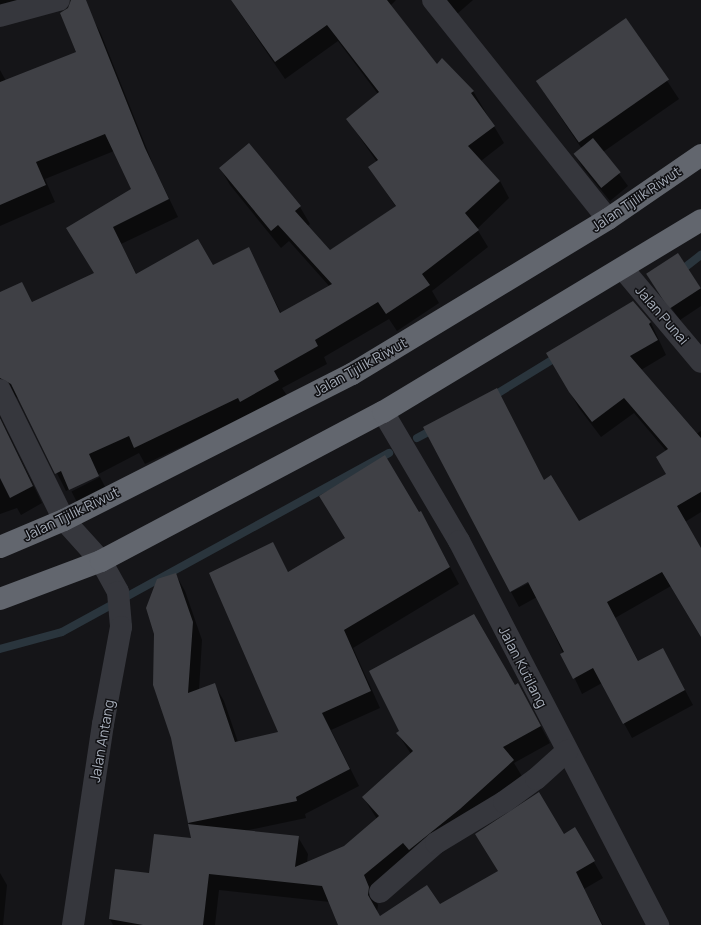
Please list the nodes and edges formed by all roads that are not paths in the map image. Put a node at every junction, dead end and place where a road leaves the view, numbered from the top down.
1 (58, 0) edge
2 (433, 0) edge
3 (0, 16) edge
4 (701, 155) edge
5 (608, 219) junction
6 (701, 220) edge
7 (623, 269) junction
8 (701, 362) edge
9 (0, 390) edge
10 (383, 412) junction
11 (64, 520) junction
12 (0, 547) edge
13 (101, 561) junction
14 (0, 599) edge
15 (567, 751) junction
16 (380, 892) dead end
17 (73, 925) edge
18 (658, 925) edge

1 - 3 street
2 - 5 street
4 - 5 highway, Jalan Tjilik Riwut
5 - 11 highway, Jalan Tjilik Riwut
6 - 7 highway
7 - 8 street, Jalan Punai
7 - 10 highway
9 - 11 street, Jalan Antang
10 - 13 highway
10 - 15 street, Jalan Kutilang
11 - 12 highway, Jalan Tjilik Riwut
11 - 13 street, Jalan Antang
13 - 14 highway
13 - 17 street, Jalan Antang
15 - 16 street
15 - 18 street, Jalan Kutilang

